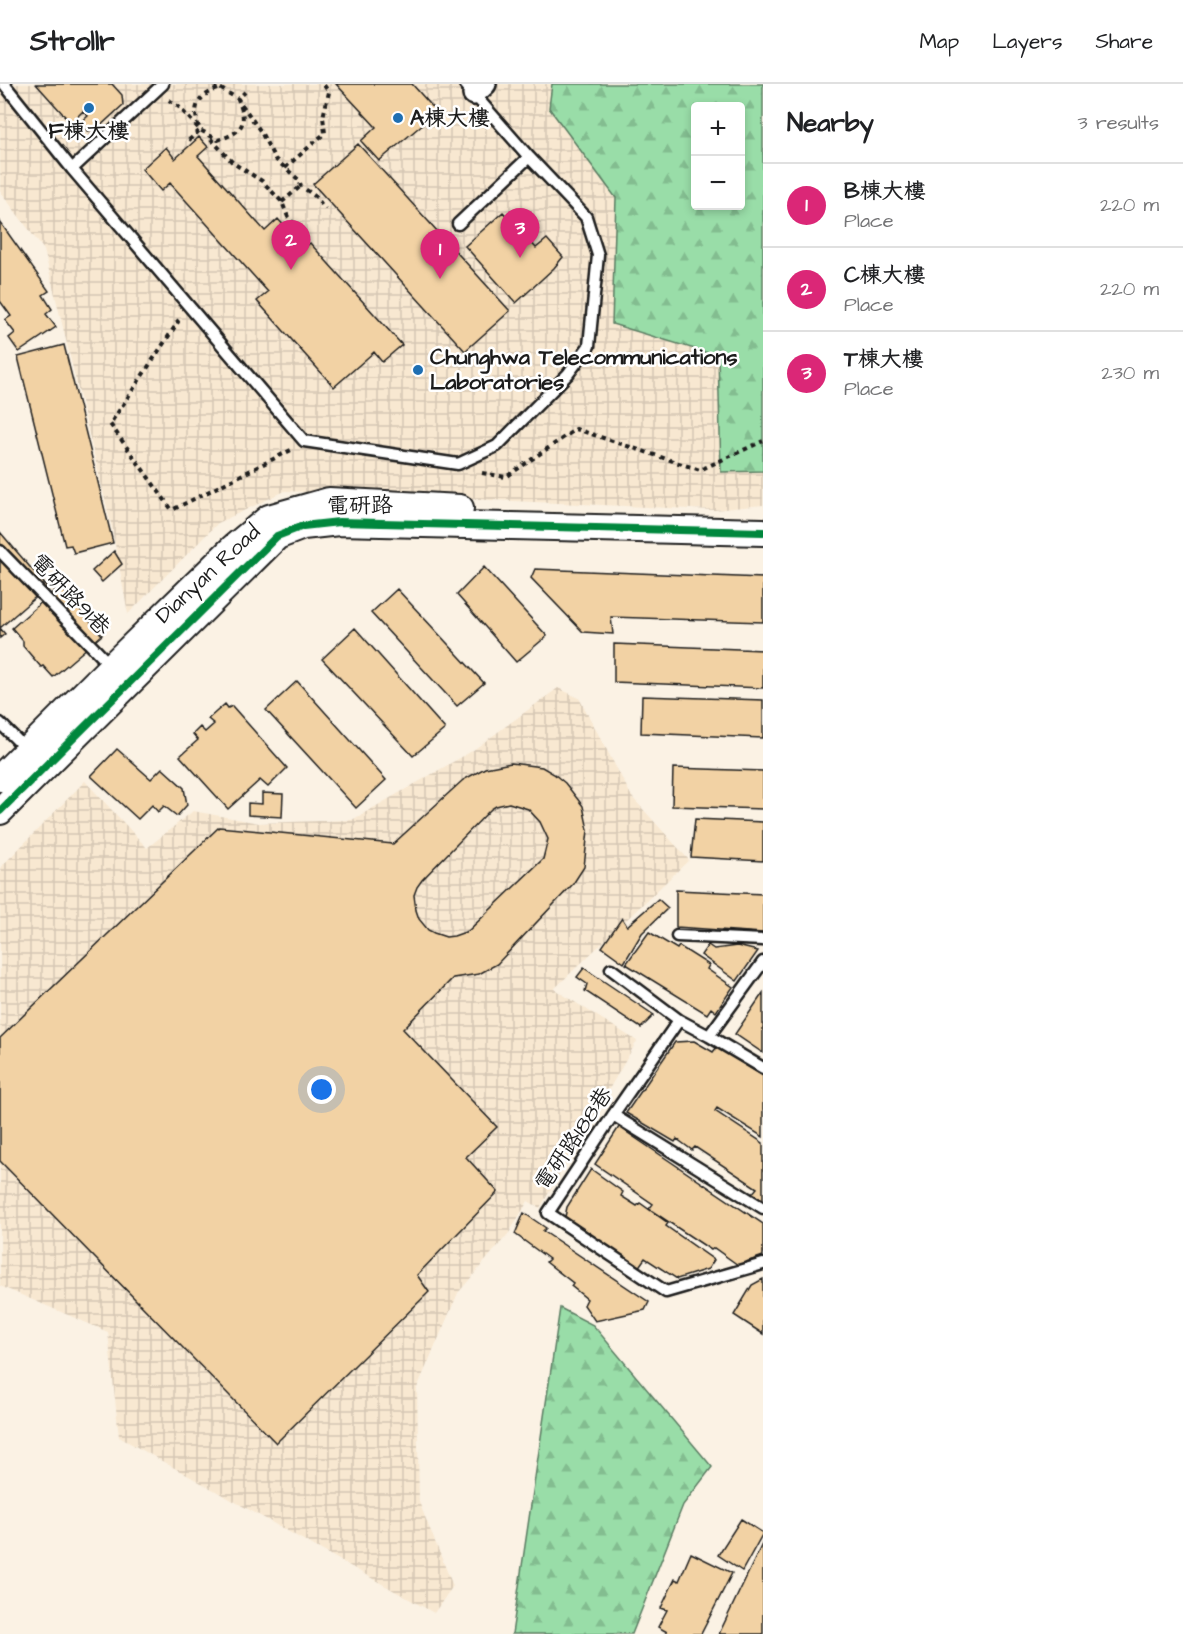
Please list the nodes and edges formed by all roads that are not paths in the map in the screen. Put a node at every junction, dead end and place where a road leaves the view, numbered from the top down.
1 (4, 84) edge
2 (160, 87) edge
3 (475, 87) edge
4 (529, 157) junction
5 (72, 170) junction
6 (458, 224) dead end
7 (763, 516) edge
8 (763, 532) edge
9 (0, 551) edge
10 (112, 666) junction
11 (0, 723) edge
12 (28, 751) junction
13 (0, 778) edge
14 (0, 811) edge
15 (677, 936) dead end
16 (763, 940) edge
17 (763, 962) edge
18 (611, 969) dead end
19 (679, 1020) junction
20 (709, 1035) junction
21 (763, 1068) edge
22 (613, 1114) junction
23 (763, 1208) edge
24 (763, 1264) edge

1 - 5 lane
2 - 5 lane
3 - 4 lane
4 - 5 lane
4 - 6 lane
7 - 10 street, Dianyan Road
8 - 14 street, 電研路
9 - 10 lane, 電研路91巷
10 - 12 street, Dianyan Road
11 - 12 lane
12 - 13 street, Dianyan Road
15 - 16 lane
17 - 20 lane
18 - 19 lane
19 - 20 lane
19 - 22 lane, 電研路188巷
20 - 21 lane
22 - 23 lane
22 - 24 lane, 電研路188巷

